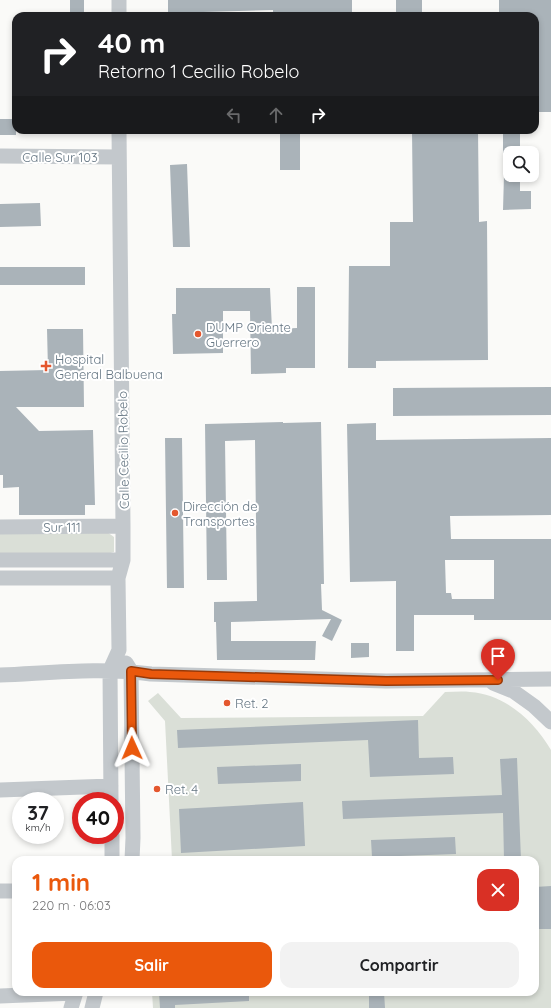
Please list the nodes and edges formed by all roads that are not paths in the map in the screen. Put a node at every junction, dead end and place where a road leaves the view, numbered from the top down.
1 (119, 0) edge
2 (119, 12) edge
3 (119, 134) edge
4 (0, 156) edge
5 (119, 157) junction
6 (123, 526) junction
7 (0, 527) edge
8 (0, 560) edge
9 (123, 560) junction
10 (0, 578) edge
11 (118, 578) junction
12 (119, 650) junction
13 (110, 670) junction
14 (131, 671) junction
15 (0, 675) edge
16 (551, 679) edge
17 (485, 681) junction
18 (551, 722) edge
19 (0, 790) edge
20 (111, 792) edge
21 (72, 793) edge
22 (124, 838) edge
23 (133, 838) junction
24 (112, 844) edge
25 (112, 856) edge
26 (132, 856) edge
27 (12, 891) edge
28 (0, 892) edge
29 (0, 996) edge
30 (12, 996) edge
31 (75, 996) edge
32 (95, 996) edge
33 (70, 1008) edge
34 (92, 1008) edge

1 - 2 street
3 - 5 street, Calle Cecilio Robelo
4 - 5 street, Calle Sur 103
5 - 6 street, Calle Cecilio Robelo
6 - 7 street, Sur 111
6 - 9 street, Calle Cecilio Robelo
8 - 9 street
9 - 11 street, Calle Cecilio Robelo
10 - 11 street
11 - 12 street, Calle Cecilio Robelo
12 - 13 street, Calle Cecilio Robelo
12 - 14 street, Calle Cecilio Robelo
13 - 14 street
13 - 15 street
13 - 20 street, Calle Cecilio Robelo
14 - 17 street
14 - 23 street, Calle Cecilio Robelo
16 - 17 street
17 - 18 street
19 - 21 street
22 - 23 street
23 - 26 street, Calle Cecilio Robelo
24 - 25 street
27 - 28 street
29 - 30 street
31 - 33 street
32 - 34 street

